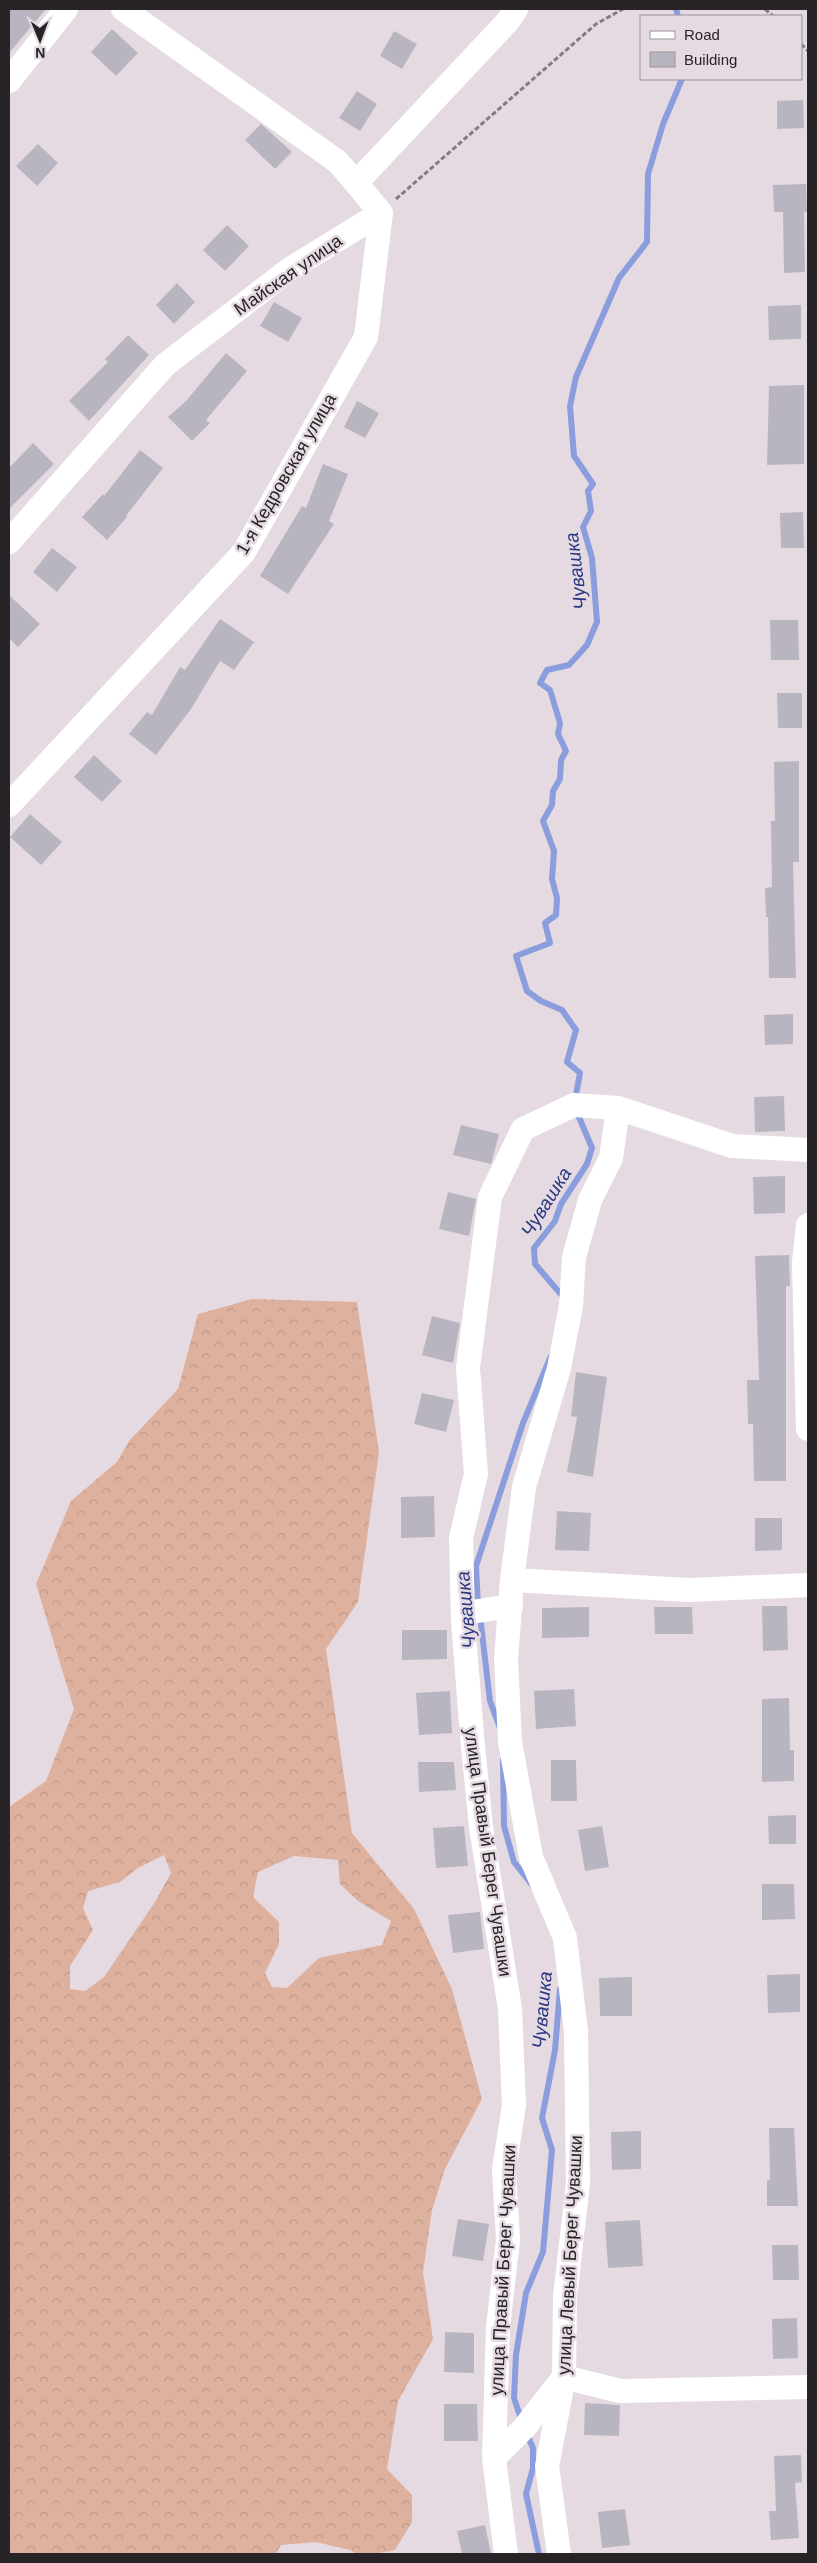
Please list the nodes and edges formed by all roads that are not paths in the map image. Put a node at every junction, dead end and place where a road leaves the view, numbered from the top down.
1 (66, 9) edge
2 (123, 9) edge
3 (516, 9) edge
4 (9, 81) edge
5 (356, 183) junction
6 (380, 213) junction
7 (9, 542) edge
8 (9, 805) edge
9 (618, 1108) junction
10 (808, 1150) edge
11 (808, 1226) edge
12 (808, 1429) edge
13 (512, 1580) junction
14 (808, 1585) edge
15 (484, 1612) junction
16 (564, 2377) junction
17 (808, 2386) edge
18 (494, 2458) junction
19 (506, 2554) edge
20 (559, 2554) edge

1 - 4 street
2 - 5 street
3 - 5 street
5 - 6 street
6 - 7 street, Майская улица
6 - 8 street, 1-я Кедровская улица
9 - 10 street
9 - 13 street, улица Левый Берег Чувашки
9 - 15 street, улица Правый Берег Чувашки
11 - 12 street
13 - 14 street
13 - 15 street, улица Левый Берег Чувашки
15 - 16 street, улица Левый Берег Чувашки
15 - 18 street, улица Правый Берег Чувашки
16 - 17 street
16 - 18 street
16 - 20 street, улица Левый Берег Чувашки
18 - 19 street, улица Правый Берег Чувашки

